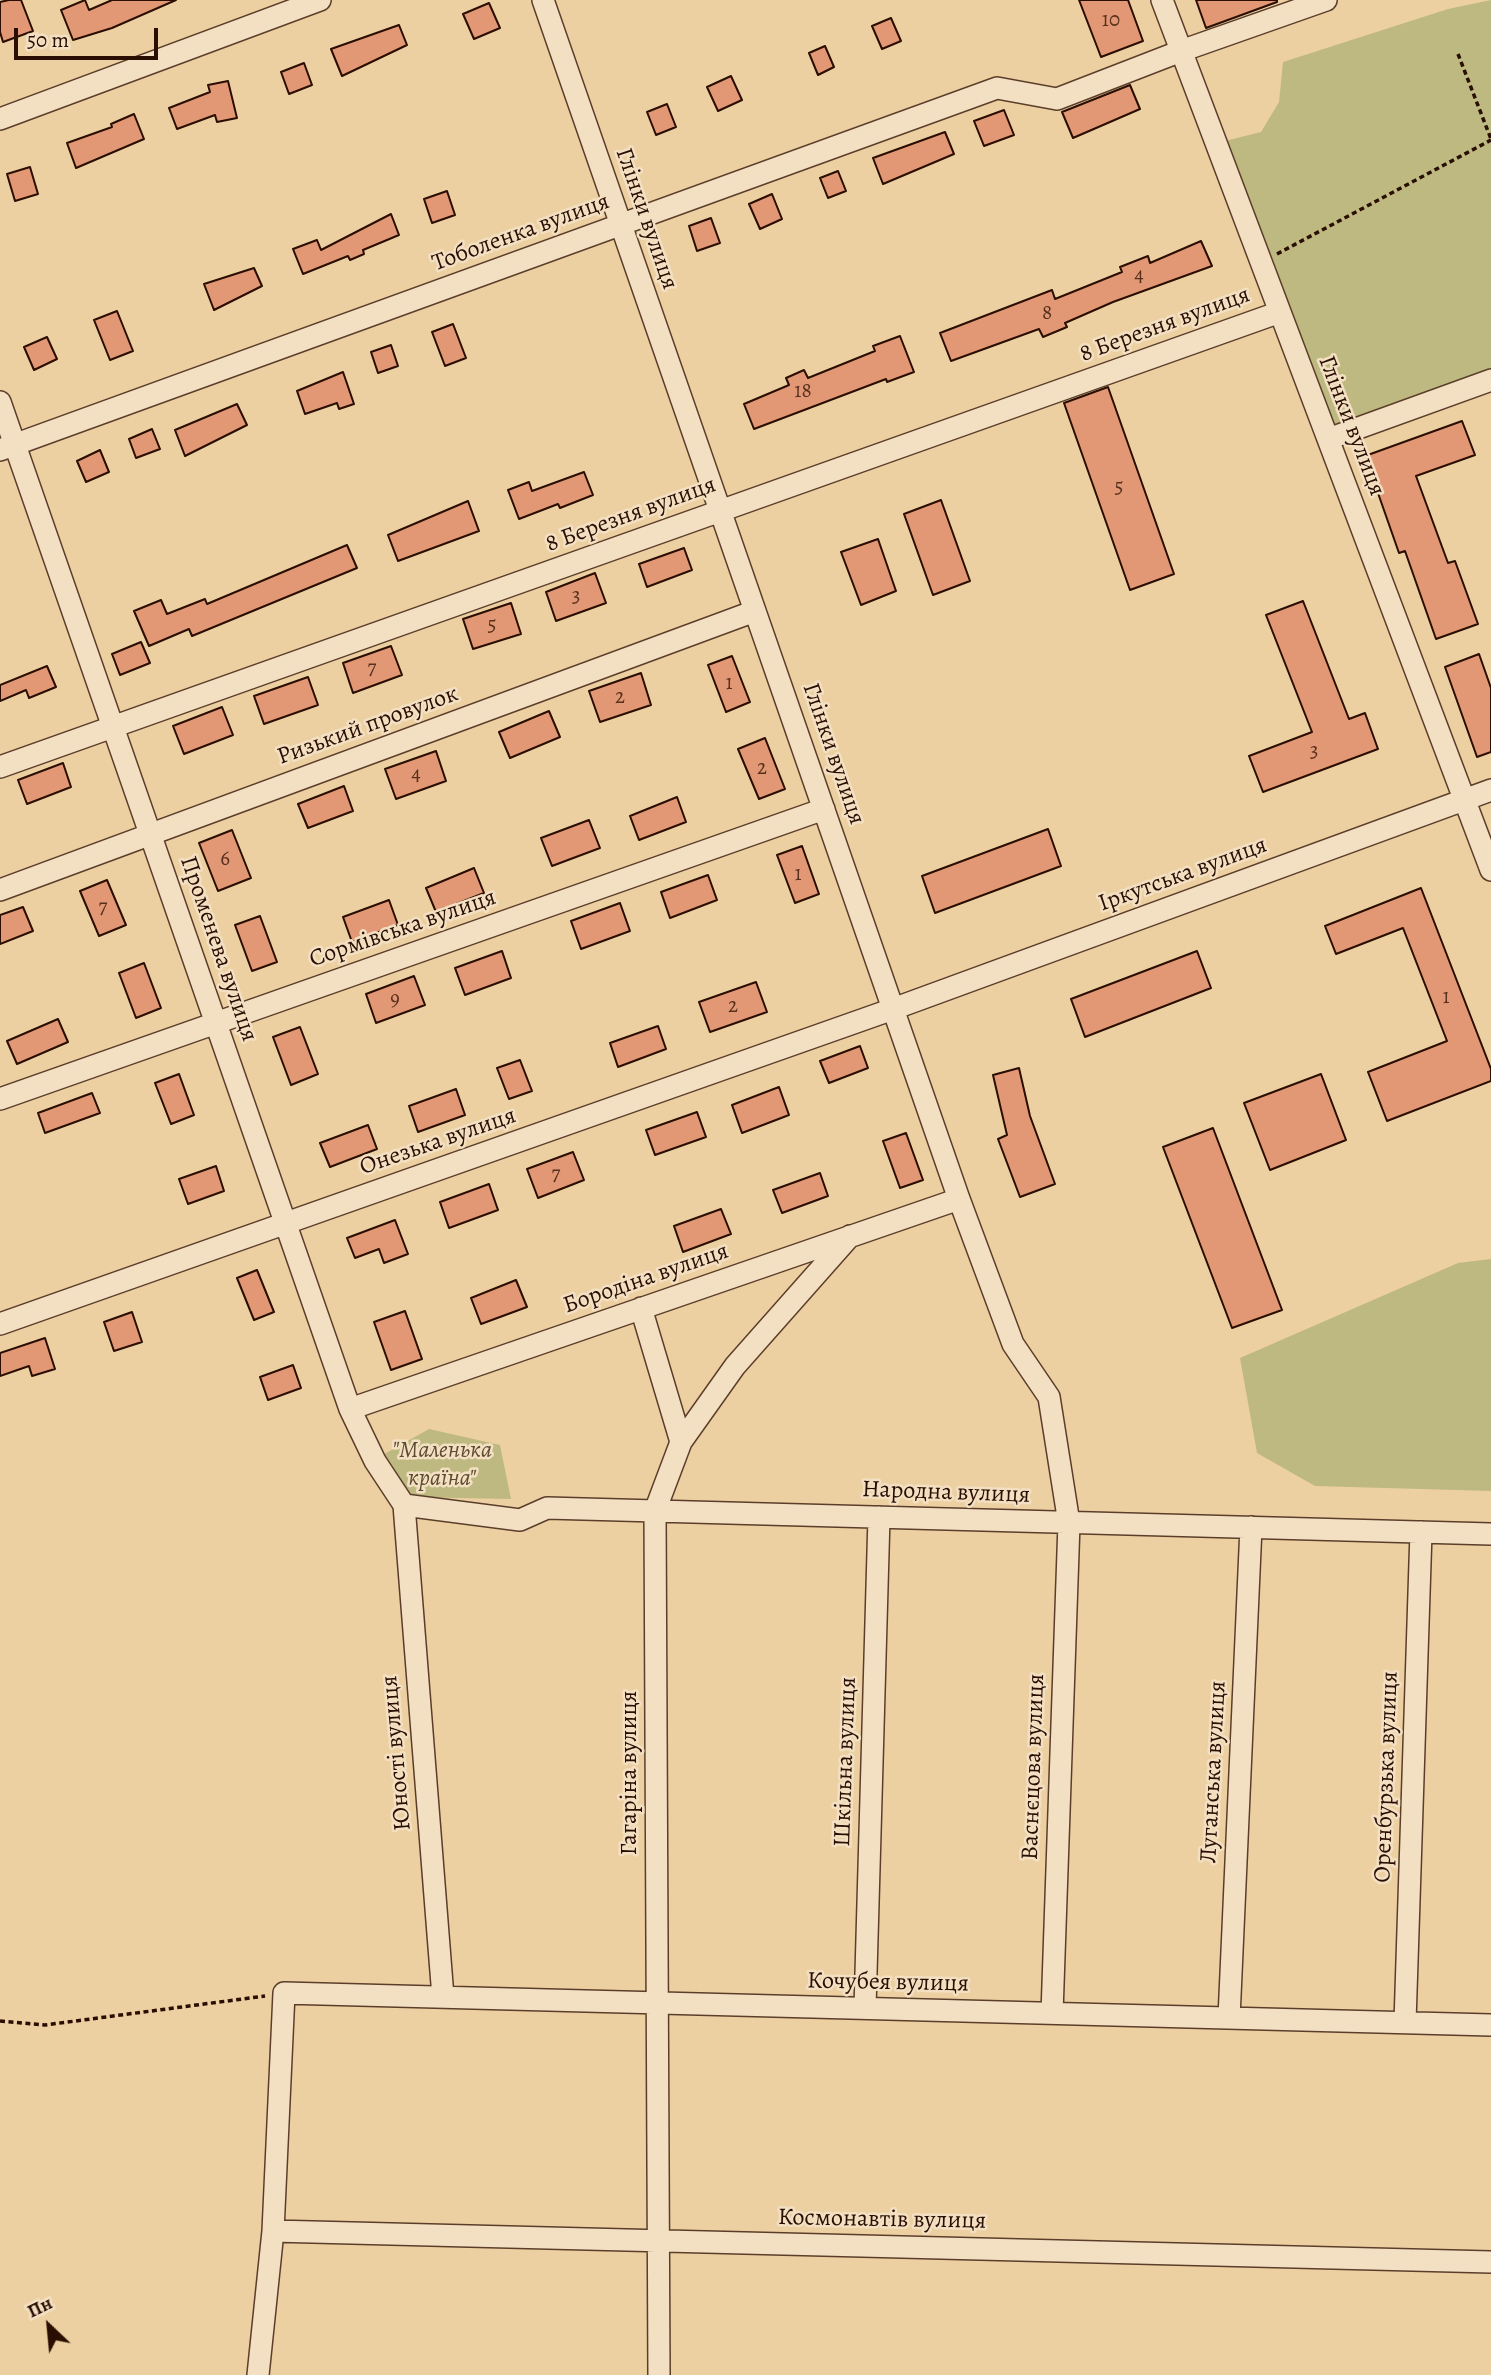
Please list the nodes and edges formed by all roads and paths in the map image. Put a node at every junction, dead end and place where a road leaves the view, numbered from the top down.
1 (320, 0) edge
2 (542, 0) edge
3 (1161, 0) edge
4 (1326, 0) edge
5 (1181, 51) junction
6 (1458, 54) dead end
7 (0, 119) edge
8 (1491, 139) edge
9 (621, 225) junction
10 (1261, 263) junction
11 (1280, 312) junction
12 (1491, 380) edge
13 (0, 402) edge
14 (1328, 439) junction
15 (7, 447) edge
16 (721, 511) junction
17 (755, 611) junction
18 (113, 728) junction
19 (0, 767) edge
20 (1491, 790) edge
21 (1465, 800) junction
22 (824, 809) junction
23 (150, 834) junction
24 (1491, 870) edge
25 (0, 890) edge
26 (893, 1009) junction
27 (216, 1023) junction
28 (0, 1099) edge
29 (959, 1199) junction
30 (285, 1224) junction
31 (849, 1236) junction
32 (641, 1308) junction
33 (0, 1324) edge
34 (349, 1409) junction
35 (681, 1442) junction
36 (404, 1504) junction
37 (655, 1511) junction
38 (879, 1517) junction
39 (1069, 1523) junction
40 (1251, 1527) junction
41 (1421, 1532) junction
42 (1491, 1534) edge
43 (284, 1993) junction
44 (443, 1997) junction
45 (657, 2003) junction
46 (866, 2008) junction
47 (1052, 2013) junction
48 (1229, 2018) junction
49 (0, 2021) edge
50 (1405, 2022) junction
51 (1491, 2025) edge
52 (273, 2231) junction
53 (658, 2241) junction
54 (1491, 2262) edge
55 (258, 2375) edge
56 (659, 2375) edge

1 - 7 street
2 - 9 street, Глінки вулиця
3 - 5 street, Глінки вулиця
4 - 5 street, Тоболенка вулиця
5 - 9 street, Тоболенка вулиця
5 - 10 street, Глінки вулиця
6 - 8 path
8 - 10 path
9 - 15 street, Тоболенка вулиця
9 - 16 street, Глінки вулиця
10 - 11 street, Глінки вулиця
11 - 14 street, Глінки вулиця
11 - 16 street, 8 Березня вулиця
12 - 14 street
13 - 15 street, Променева вулиця
14 - 21 street, Глінки вулиця
15 - 18 street, Променева вулиця
16 - 17 street, Глінки вулиця
16 - 18 street, 8 Березня вулиця
17 - 22 street, Глінки вулиця
17 - 23 street, Ризький провулок
18 - 19 street, 8 Березня вулиця
18 - 23 street, Променева вулиця
20 - 21 street, Іркутська вулиця
21 - 24 street, Глінки вулиця
21 - 26 street, Іркутська вулиця
22 - 26 street, Глінки вулиця
22 - 27 street, Сормівська вулиця
23 - 25 street, Ризький провулок
23 - 27 street, Променева вулиця
26 - 29 street, Глінки вулиця
26 - 30 street, Онезька вулиця
27 - 28 street, Сормівська вулиця
27 - 30 street, Променева вулиця
29 - 31 street, Бородіна вулиця
29 - 39 street, Глінки вулиця
30 - 33 street, Онезька вулиця
30 - 34 street, Променева вулиця
31 - 32 street, Бородіна вулиця
31 - 35 street, Гагаріна вулиця
32 - 34 street, Бородіна вулиця
32 - 35 street
34 - 36 street, Променева вулиця
35 - 37 street, Гагаріна вулиця
36 - 37 street, Народна вулиця
36 - 44 street, Юності вулиця
37 - 38 street, Народна вулиця
37 - 45 street, Гагаріна вулиця
38 - 39 street, Народна вулиця
38 - 46 street, Шкільна вулиця
39 - 40 street, Народна вулиця
39 - 47 street, Васнєцова вулиця
40 - 41 street, Народна вулиця
40 - 48 street, Луганська вулиця
41 - 42 street, Народна вулиця
41 - 50 street, Оренбурзька вулиця
43 - 44 street, Кочубея вулиця
43 - 49 path
43 - 52 street
44 - 45 street, Кочубея вулиця
45 - 46 street, Кочубея вулиця
45 - 53 street, Гагаріна вулиця
46 - 47 street, Кочубея вулиця
47 - 48 street, Кочубея вулиця
48 - 50 street, Кочубея вулиця
50 - 51 street, Кочубея вулиця
52 - 53 street, Космонавтів вулиця
52 - 55 street
53 - 54 street, Космонавтів вулиця
53 - 56 street, Гагаріна вулиця

